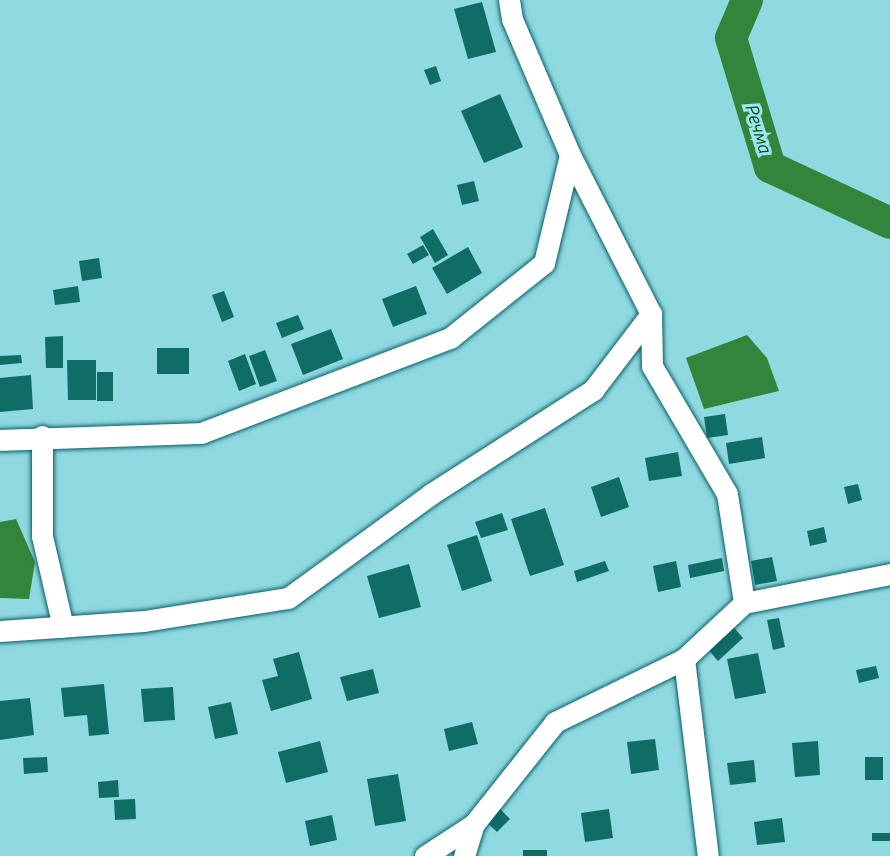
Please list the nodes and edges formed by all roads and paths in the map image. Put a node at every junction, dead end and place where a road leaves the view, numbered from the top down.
1 (509, 0) edge
2 (570, 155) junction
3 (651, 315) junction
4 (42, 436) junction
5 (0, 440) edge
6 (890, 574) edge
7 (744, 603) junction
8 (63, 627) junction
9 (0, 631) edge
10 (684, 659) junction
11 (474, 824) junction
12 (425, 856) edge
13 (464, 856) edge
14 (708, 856) edge

1 - 2 street
2 - 3 street
2 - 4 street
3 - 7 street
3 - 8 street
4 - 5 street
4 - 8 street
6 - 7 street
7 - 10 street
8 - 9 street
10 - 11 street
10 - 14 street
11 - 12 street
11 - 13 street

